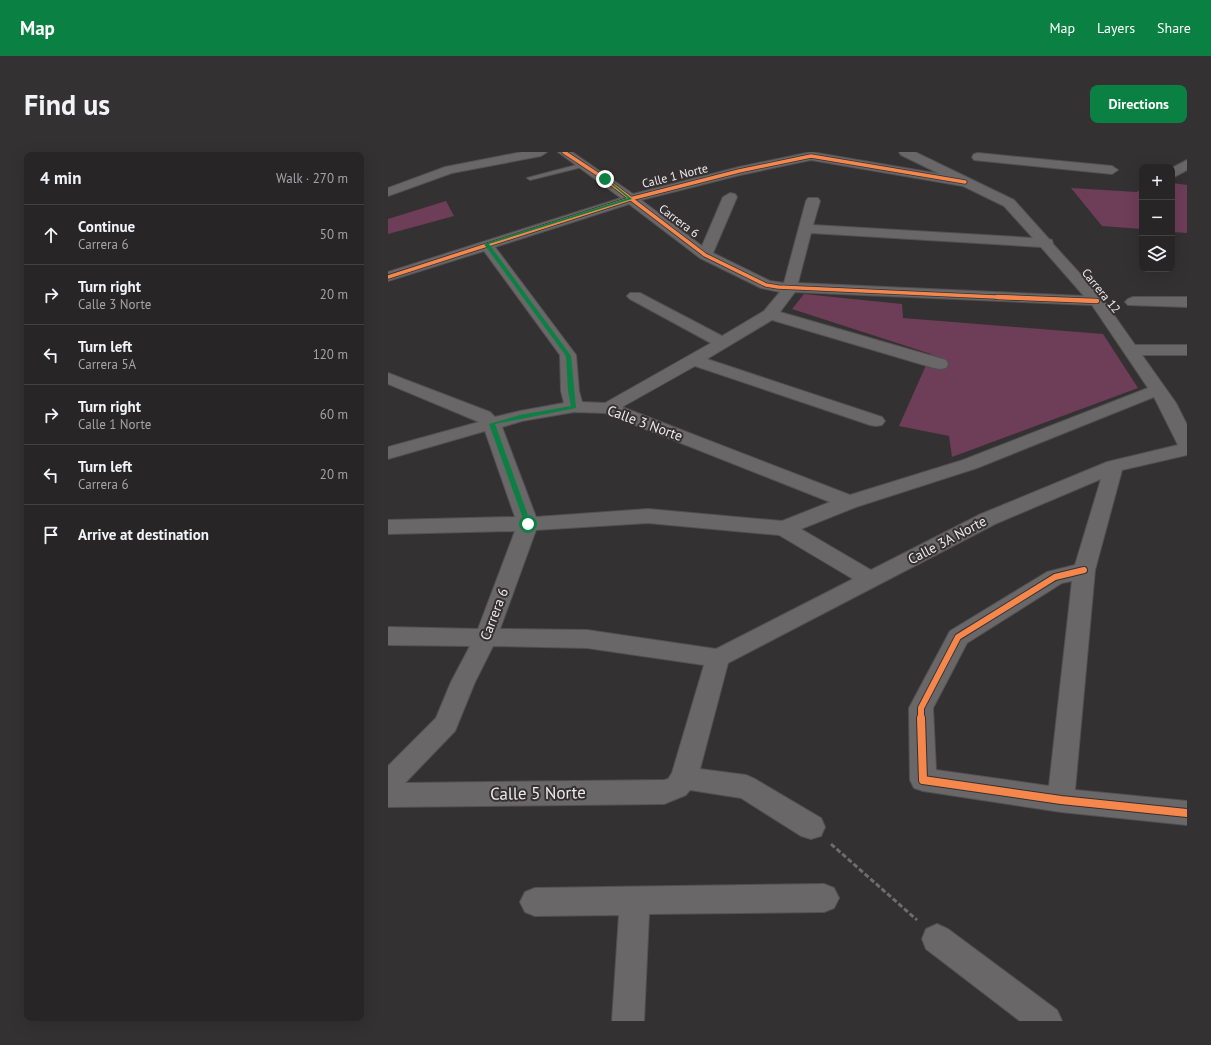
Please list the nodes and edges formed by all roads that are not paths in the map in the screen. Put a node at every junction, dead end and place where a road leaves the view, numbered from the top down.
1 (541, 152) edge
2 (564, 152) edge
3 (905, 152) edge
4 (813, 154) edge
5 (979, 154) edge
6 (1187, 164) edge
7 (584, 165) junction
8 (1112, 170) dead end
9 (1175, 172) edge
10 (530, 178) dead end
11 (965, 182) junction
12 (388, 192) edge
13 (730, 197) dead end
14 (630, 198) junction
15 (812, 201) dead end
16 (806, 229) junction
17 (1047, 243) junction
18 (486, 244) junction
19 (705, 255) junction
20 (388, 277) edge
21 (790, 287) junction
22 (635, 296) dead end
23 (1097, 301) junction
24 (1133, 302) dead end
25 (1187, 302) edge
26 (770, 314) junction
27 (723, 343) junction
28 (1132, 350) junction
29 (1187, 350) edge
30 (694, 360) junction
31 (940, 364) dead end
32 (388, 378) edge
33 (1162, 396) junction
34 (1187, 403) edge
35 (574, 407) junction
36 (608, 408) junction
37 (876, 421) dead end
38 (492, 424) junction
39 (1187, 444) edge
40 (1187, 449) edge
41 (388, 453) edge
42 (1114, 466) junction
43 (849, 502) junction
44 (528, 524) junction
45 (388, 527) edge
46 (784, 528) junction
47 (1084, 570) junction
48 (871, 580) junction
49 (388, 636) edge
50 (486, 637) junction
51 (718, 658) junction
52 (684, 778) junction
53 (388, 783) edge
54 (388, 795) edge
55 (1060, 800) junction
56 (1187, 813) edge
57 (811, 827) road end
58 (824, 898) dead end
59 (634, 901) junction
60 (535, 902) dead end
61 (938, 939) road end
62 (628, 1021) edge
63 (1046, 1021) edge

1 - 12 street
2 - 7 street, Carrera 6
3 - 11 street, Carrera 12
4 - 11 street
4 - 14 street, Calle 1 Norte
5 - 8 street
5 - 11 street
6 - 9 street
7 - 10 lane
7 - 14 street, Carrera 6
11 - 17 street, Carrera 12
13 - 19 street
14 - 18 street, Calle 1 Norte
14 - 19 street, Carrera 6
15 - 16 street
16 - 17 street
16 - 21 street
17 - 23 street, Carrera 12
18 - 20 street, Calle 1 Norte
18 - 35 street
19 - 21 street, Carrera 6
21 - 23 street, Carrera 6
21 - 26 street
22 - 27 street
23 - 28 street, Carrera 12
24 - 25 street
26 - 27 street
26 - 31 street
27 - 30 street
28 - 29 street
28 - 33 street, Carrera 12
30 - 36 street
30 - 37 street
32 - 38 street
33 - 34 street
33 - 39 street, Carrera 12
33 - 43 street
35 - 36 street, Calle 3 Norte
35 - 38 street, Calle 3 Norte
36 - 43 street, Calle 3 Norte
38 - 41 street, Calle 3 Norte
38 - 44 street
40 - 42 street, Calle 3A Norte
42 - 47 street
42 - 48 street, Calle 3A Norte
43 - 46 street
44 - 45 street
44 - 46 street
44 - 50 street, Carrera 6
46 - 48 street
47 - 55 street
47 - 55 street
48 - 51 street, Calle 3A Norte
49 - 50 street
50 - 51 street
50 - 53 street, Carrera 6
51 - 52 street
52 - 54 street, Calle 5 Norte
52 - 57 street
55 - 56 street
58 - 59 street
59 - 60 street
59 - 62 street
61 - 63 street

